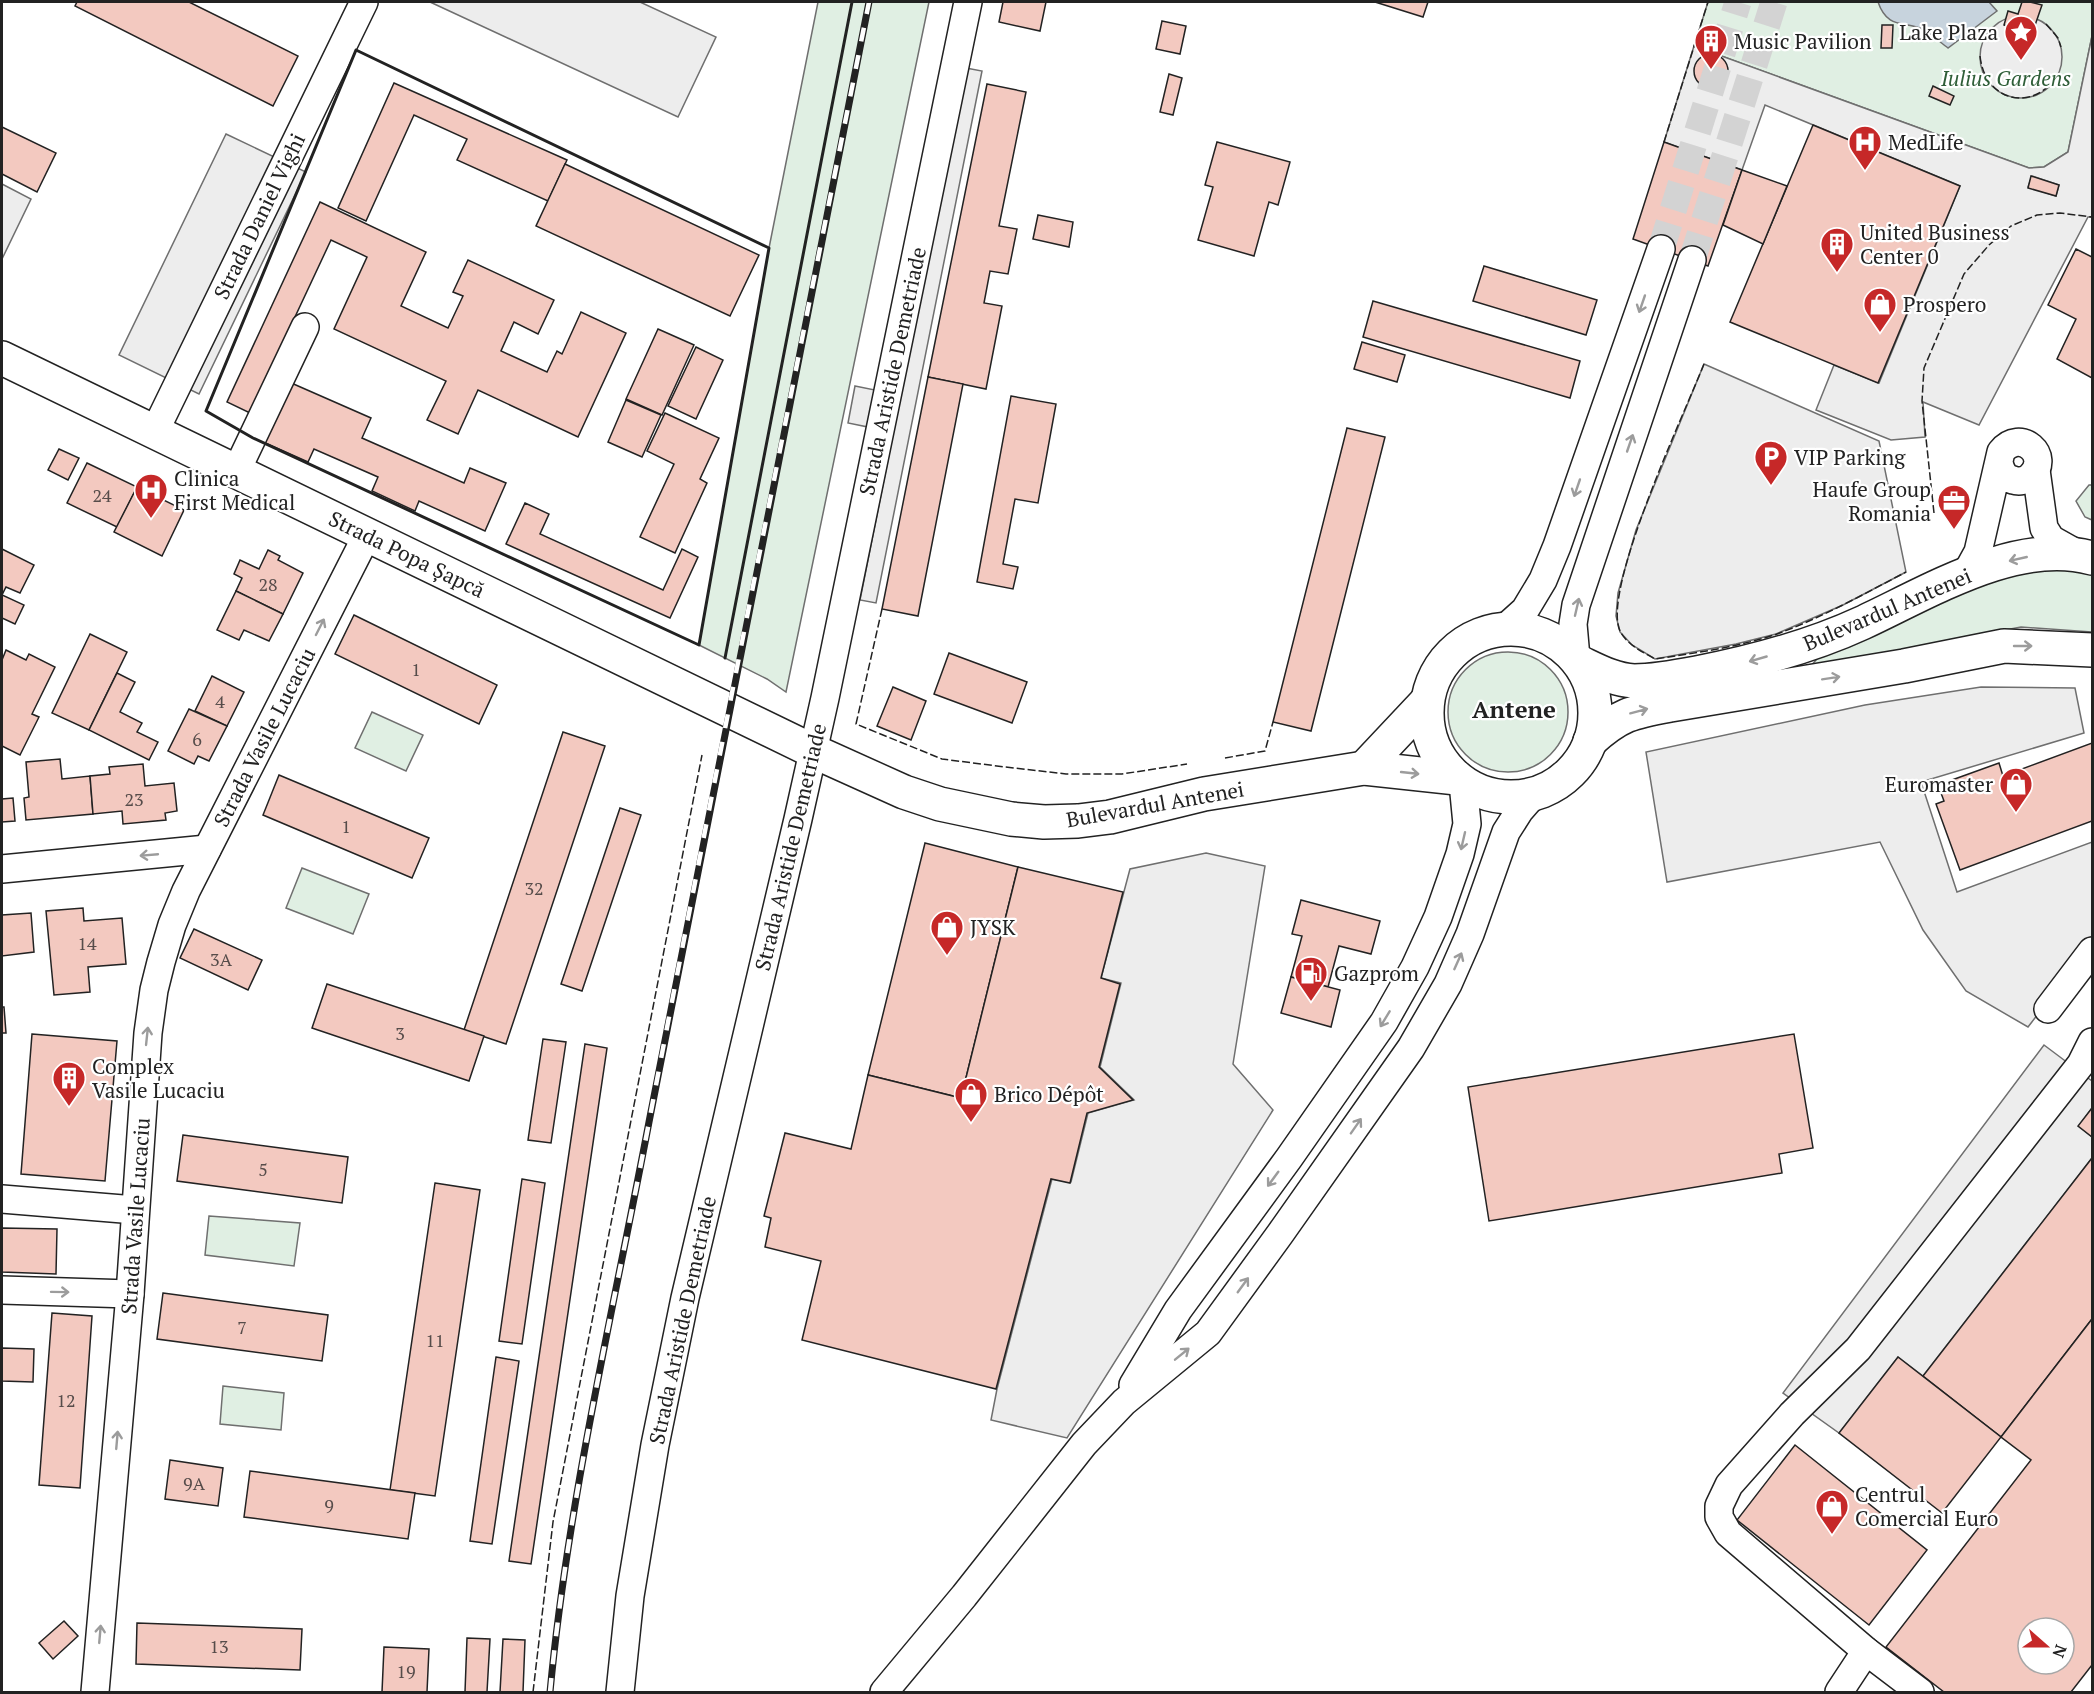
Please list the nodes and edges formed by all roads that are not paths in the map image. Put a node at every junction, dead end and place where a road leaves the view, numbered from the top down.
1 (364, 2) edge
2 (968, 2) edge
3 (1661, 249) tunnel mouth
4 (1692, 260) tunnel mouth
5 (305, 327) dead end
6 (2, 358) edge
7 (155, 431) junction
8 (236, 472) junction
9 (368, 535) junction
10 (2084, 556) edge
11 (1967, 573) junction
12 (1505, 628) junction
13 (2092, 650) edge
14 (1577, 660) junction
15 (1426, 701) junction
16 (1590, 741) junction
17 (813, 751) junction
18 (1364, 768) junction
19 (1460, 781) junction
20 (1534, 794) junction
21 (207, 849) junction
22 (2, 868) edge
23 (2092, 951) edge
24 (2048, 1009) dead end
25 (2092, 1042) edge
26 (2, 1199) edge
27 (135, 1210) junction
28 (2, 1290) edge
29 (130, 1293) junction
30 (1124, 1402) junction
31 (1866, 1651) junction
32 (892, 1691) edge
33 (95, 1692) edge
34 (620, 1692) edge
35 (1839, 1692) edge
36 (1920, 1692) edge

1 - 7 street, Strada Daniel Vighi
2 - 17 street, Strada Aristide Demetriade
3 -> 12 street
14 -> 4 street
5 - 8 street
6 - 7 main road, Strada Popa Șapcă
7 - 8 main road, Strada Popa Șapcă
8 - 9 main road, Strada Popa Șapcă
9 - 17 main road, Strada Popa Șapcă
21 -> 9 street, Strada Vasile Lucaciu
10 -> 11 main road, Bulevardul Antenei
10 - 11 street
11 -> 14 main road, Bulevardul Antenei
12 - 14 main road
12 - 15 main road
16 -> 13 main road, Bulevardul Antenei
14 - 16 main road
15 - 18 main road
15 - 19 main road
16 - 20 main road
17 - 18 main road, Bulevardul Antenei
17 - 34 street, Strada Aristide Demetriade
18 -> 19 main road, Bulevardul Antenei
19 - 20 main road
19 -> 30 street
30 -> 20 street
21 -> 22 street
27 -> 21 street, Strada Vasile Lucaciu
23 - 24 street
25 - 31 street
26 - 27 street
27 - 29 street, Strada Vasile Lucaciu
28 -> 29 street
33 -> 29 street, Strada Vasile Lucaciu
30 - 32 street
31 - 35 street
31 - 36 street

